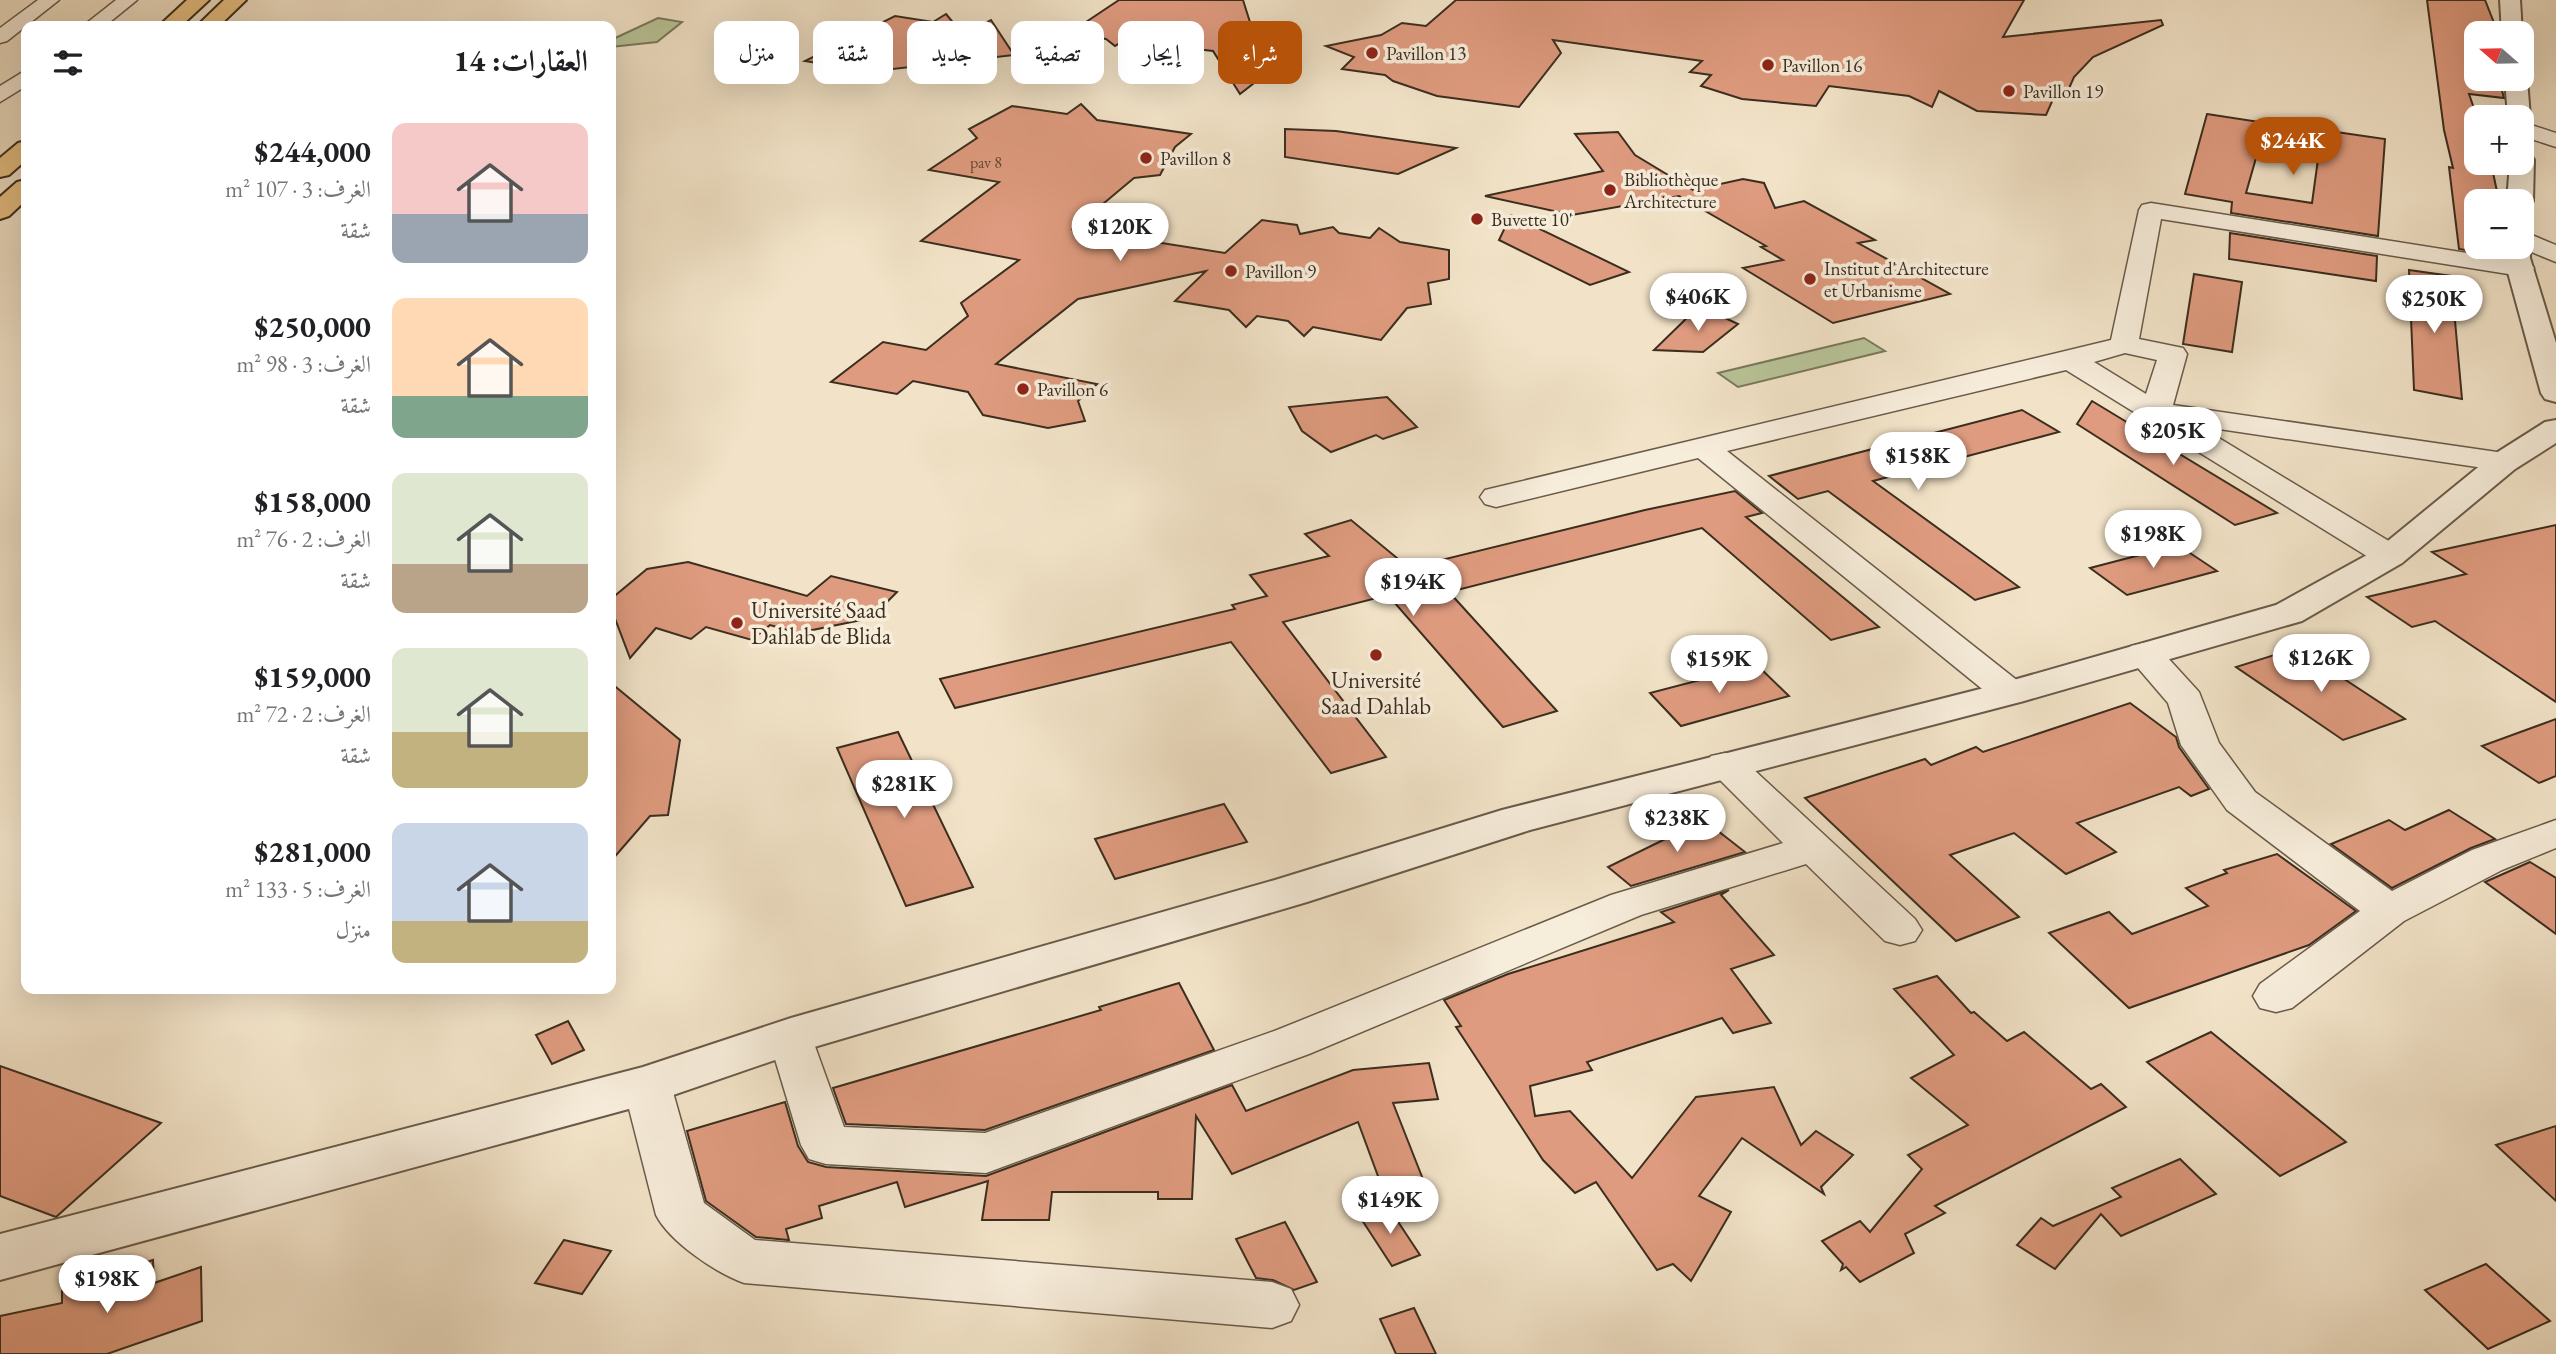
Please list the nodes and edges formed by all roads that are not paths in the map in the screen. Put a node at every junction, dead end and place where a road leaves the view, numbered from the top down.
1 (50, 0) edge
2 (128, 0) edge
3 (200, 0) edge
4 (236, 0) edge
5 (2510, 0) edge
6 (0, 11) edge
7 (32, 13) junction
8 (21, 21) edge
9 (21, 21) edge
10 (100, 21) edge
11 (175, 21) edge
12 (213, 21) edge
13 (2511, 21) edge
14 (0, 37) edge
15 (21, 80) edge
16 (0, 96) edge
17 (2534, 133) edge
18 (2556, 140) edge
19 (21, 152) edge
20 (0, 170) edge
21 (21, 192) edge
22 (0, 211) edge
23 (2534, 244) edge
24 (2464, 250) edge
25 (2556, 254) edge
26 (2520, 259) edge
27 (2124, 345) junction
28 (2070, 360) junction
29 (2556, 393) edge
30 (2157, 411) junction
31 (2556, 429) edge
32 (1704, 449) junction
33 (2504, 462) junction
34 (1496, 497) dead end
35 (2390, 556) junction
36 (2144, 654) junction
37 (2010, 693) junction
38 (1725, 765) junction
39 (2556, 833) edge
40 (1813, 848) junction
41 (2389, 911) junction
42 (1899, 930) dead end
43 (2276, 996) dead end
44 (791, 1036) junction
45 (647, 1085) junction
46 (0, 1257) edge
47 (1272, 1305) dead end

1 - 7 street
2 - 10 street
3 - 11 highway
4 - 12 highway
5 - 13 street
6 - 7 street
7 - 8 street
9 - 14 street
15 - 16 street
17 - 18 street
19 - 20 highway
21 - 22 highway
23 - 25 street
24 - 27 street
26 - 29 street
27 - 28 street
27 - 30 street
28 - 30 street
28 - 32 street
30 - 33 street
30 - 35 street
31 - 33 street
32 - 34 street
32 - 37 street
33 - 35 street
35 - 36 street
36 - 37 street
36 - 41 street
37 - 38 street
38 - 40 street
38 - 44 street
39 - 41 street
40 - 42 street
40 - 44 street
41 - 43 street
44 - 45 street
45 - 46 street
45 - 47 street

